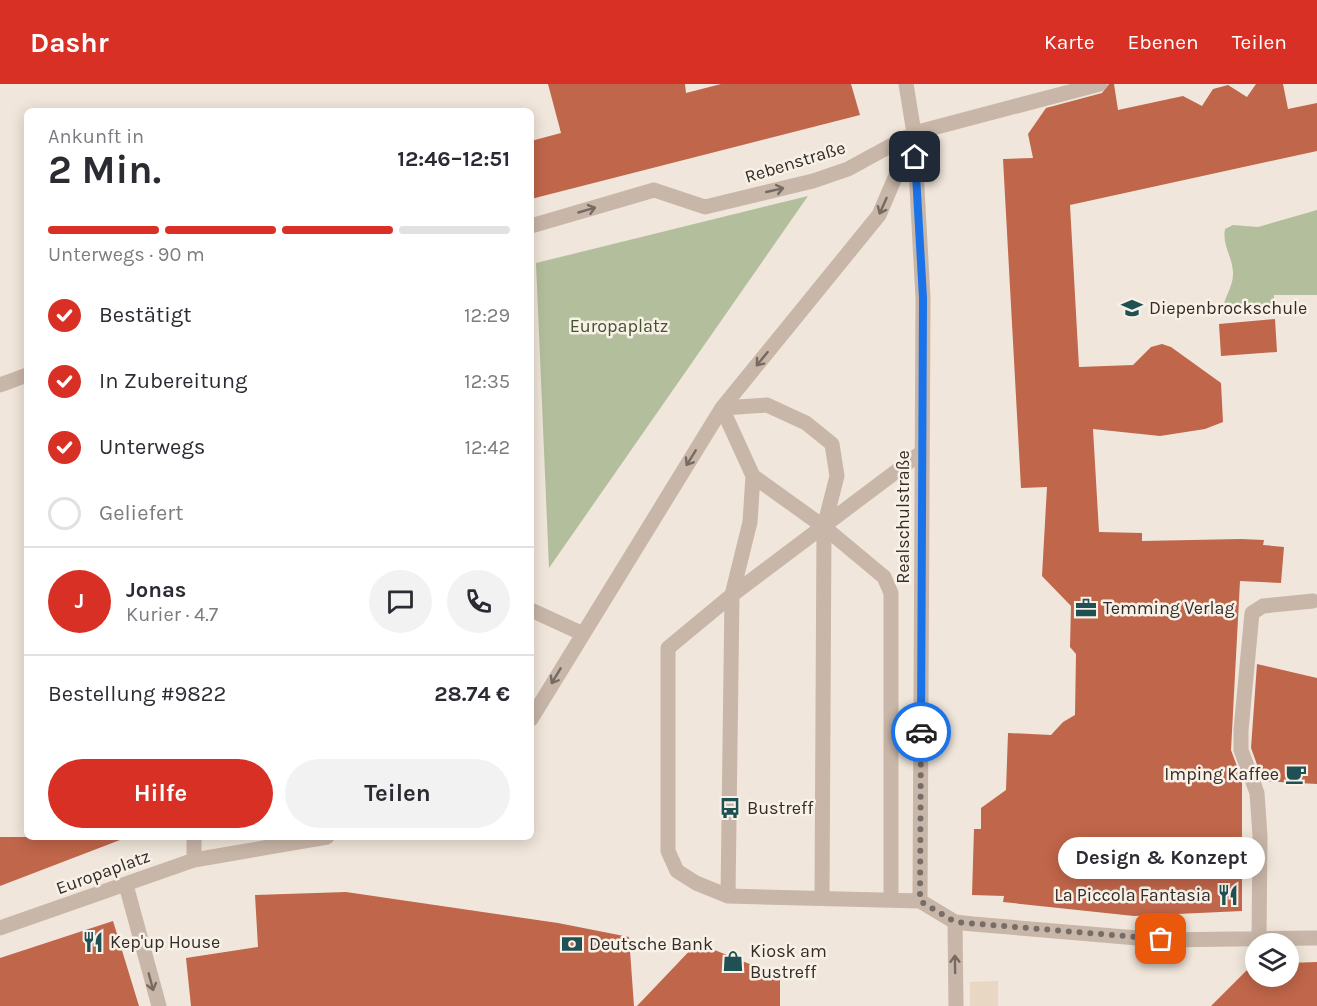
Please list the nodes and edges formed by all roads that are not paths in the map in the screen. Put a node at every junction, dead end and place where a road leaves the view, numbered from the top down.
1 (906, 84) edge
2 (1100, 84) edge
3 (914, 134) junction
4 (534, 225) edge
5 (24, 376) edge
6 (0, 385) edge
7 (722, 408) junction
8 (922, 452) junction
9 (753, 476) junction
10 (824, 527) junction
11 (732, 595) junction
12 (1313, 601) dead end
13 (534, 611) edge
14 (582, 633) junction
15 (534, 713) edge
16 (194, 840) edge
17 (310, 840) edge
18 (194, 860) junction
19 (126, 885) junction
20 (728, 896) junction
21 (822, 898) junction
22 (891, 900) junction
23 (920, 901) junction
24 (955, 922) junction
25 (0, 928) edge
26 (1259, 933) edge
27 (1299, 938) edge
28 (1317, 938) edge
29 (1245, 939) edge
30 (159, 1006) edge
31 (956, 1006) edge

1 - 3 street, Realschulstraße
2 - 3 street, Rebenstraße
4 -> 3 street, Rebenstraße
3 -> 7 street
3 - 8 street, Realschulstraße
5 - 6 street
7 - 9 street
7 - 10 street
7 -> 14 street
8 - 10 street
8 - 23 street, Realschulstraße
9 - 10 street
9 - 11 street
10 - 11 street
10 - 21 street
10 - 22 street
11 - 20 street
11 - 20 street
12 - 26 street
13 - 14 street
14 -> 15 street
16 - 18 street
17 - 18 street, Europaplatz
18 - 19 street, Europaplatz
19 - 25 street, Europaplatz
19 -> 30 street
20 - 21 street
21 - 22 street
22 - 23 street
23 - 24 street
24 - 29 street
31 -> 24 street
27 - 28 street

